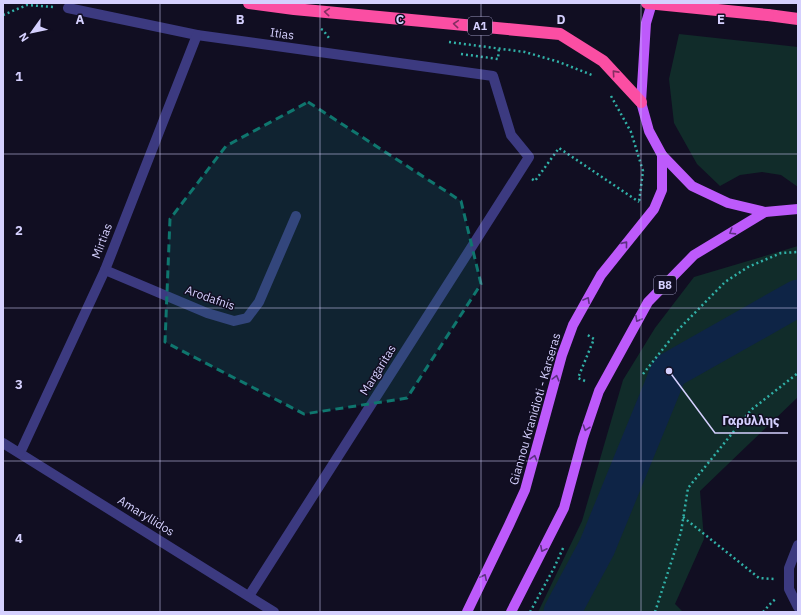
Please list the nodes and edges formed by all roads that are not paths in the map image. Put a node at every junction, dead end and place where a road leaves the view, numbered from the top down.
1 (249, 3) edge
2 (647, 3) edge
3 (652, 3) edge
4 (68, 8) road end
5 (798, 19) edge
6 (197, 35) junction
7 (641, 102) junction
8 (662, 155) junction
9 (529, 157) joint
10 (798, 209) edge
11 (765, 212) junction
12 (296, 216) dead end
13 (105, 270) junction
14 (3, 443) edge
15 (20, 453) junction
16 (798, 545) edge
17 (249, 596) junction
18 (798, 607) edge
19 (274, 612) edge
20 (467, 612) edge
21 (512, 612) edge

7 -> 1 highway, A1
2 - 5 highway, bridge
3 - 7 main road, B8
4 - 6 street, Itias
6 - 9 street, Itias
6 - 13 street, Mirtias
7 - 8 main road, B8
8 - 11 main road, B8
20 -> 8 main road, Giannou Kranidioti - Karseras / B8
9 - 17 street, Margaritas
10 - 11 main road, B8
11 -> 21 main road, B8
12 - 13 street, Arodafnis
13 - 15 street, Mirtias
14 - 15 street, Amaryllidos
15 - 17 street, Amaryllidos
16 - 18 street
17 - 19 street, Amaryllidos

